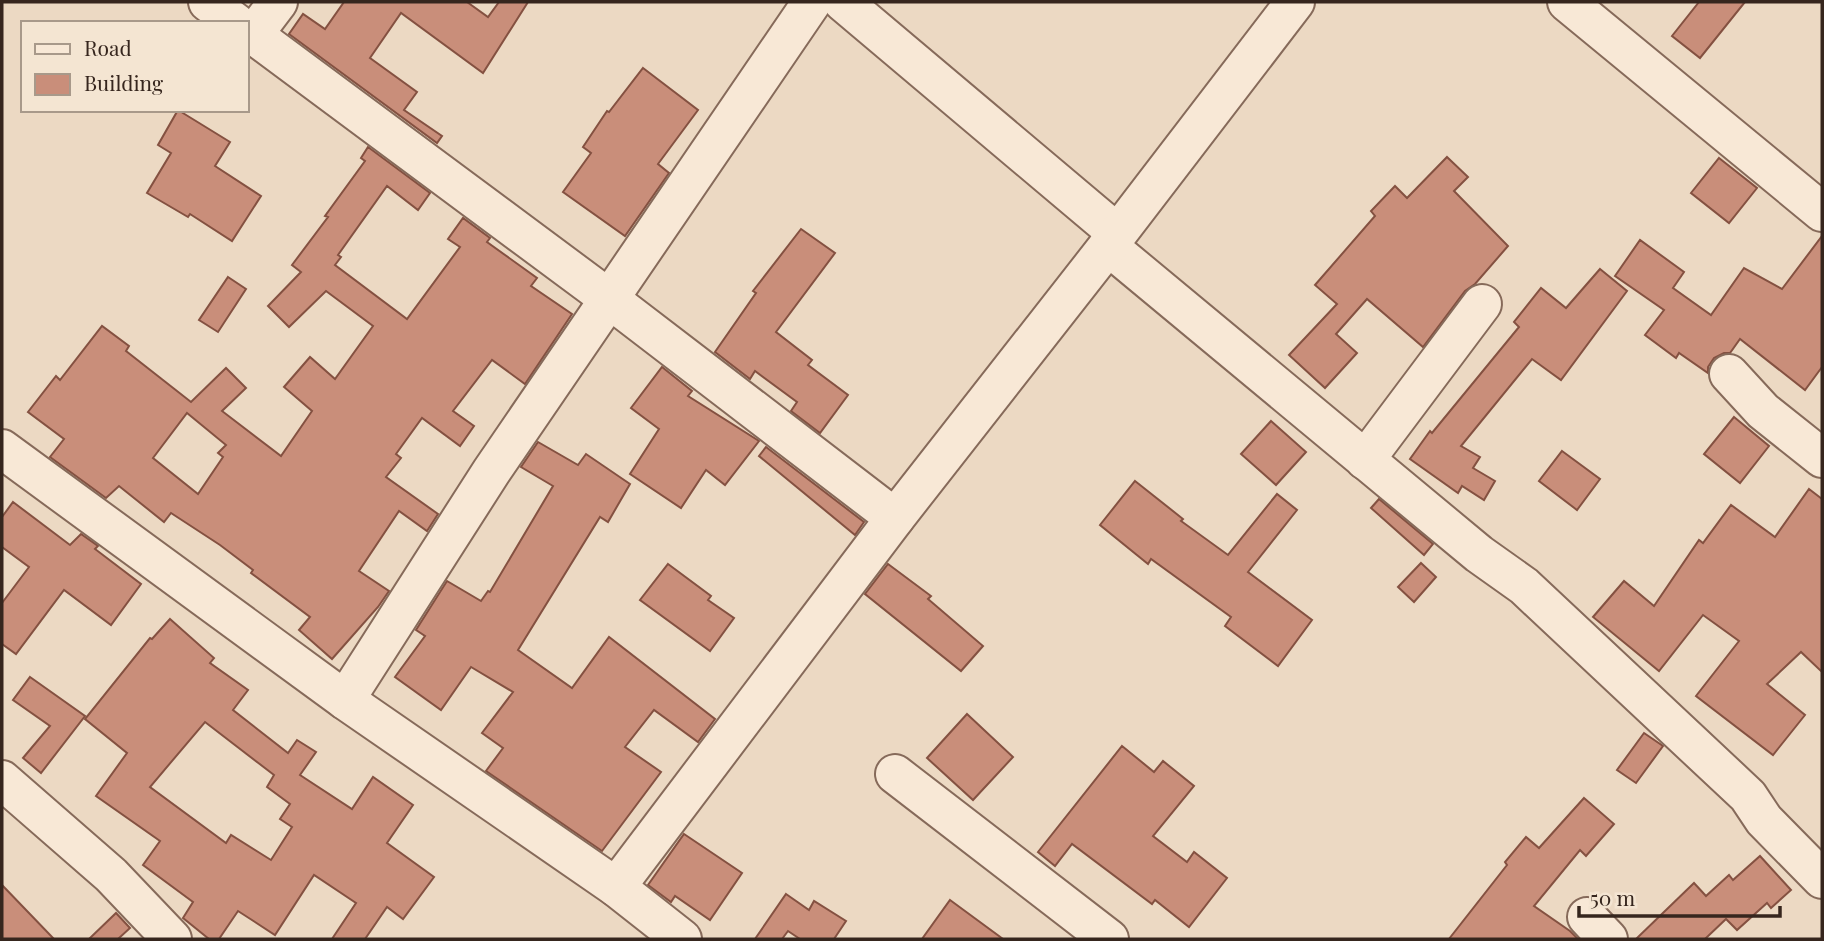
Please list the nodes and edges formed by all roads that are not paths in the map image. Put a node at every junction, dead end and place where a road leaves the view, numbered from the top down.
1 (208, 2) edge
2 (278, 2) edge
3 (812, 2) edge
4 (843, 2) edge
5 (1295, 2) edge
6 (1567, 2) edge
7 (233, 21) edge
8 (248, 27) edge
9 (248, 32) edge
10 (1822, 212) edge
11 (1113, 239) junction
12 (608, 298) junction
13 (1482, 304) dead end
14 (1729, 374) dead end
15 (2, 449) edge
16 (1822, 458) edge
17 (1365, 460) junction
18 (895, 518) junction
19 (345, 700) junction
20 (895, 774) dead end
21 (2, 780) edge
22 (1822, 879) edge
23 (616, 887) junction
24 (172, 939) edge
25 (682, 939) edge
26 (1109, 939) edge

1 - 7 street
2 - 8 street
3 - 12 street
4 - 11 street
5 - 11 street
6 - 10 street
9 - 12 street
11 - 17 street
11 - 18 street
12 - 18 street
12 - 19 street
13 - 17 street
14 - 16 street
15 - 19 street
17 - 22 street
18 - 23 street
19 - 23 street
20 - 26 street
21 - 24 street
23 - 25 street

